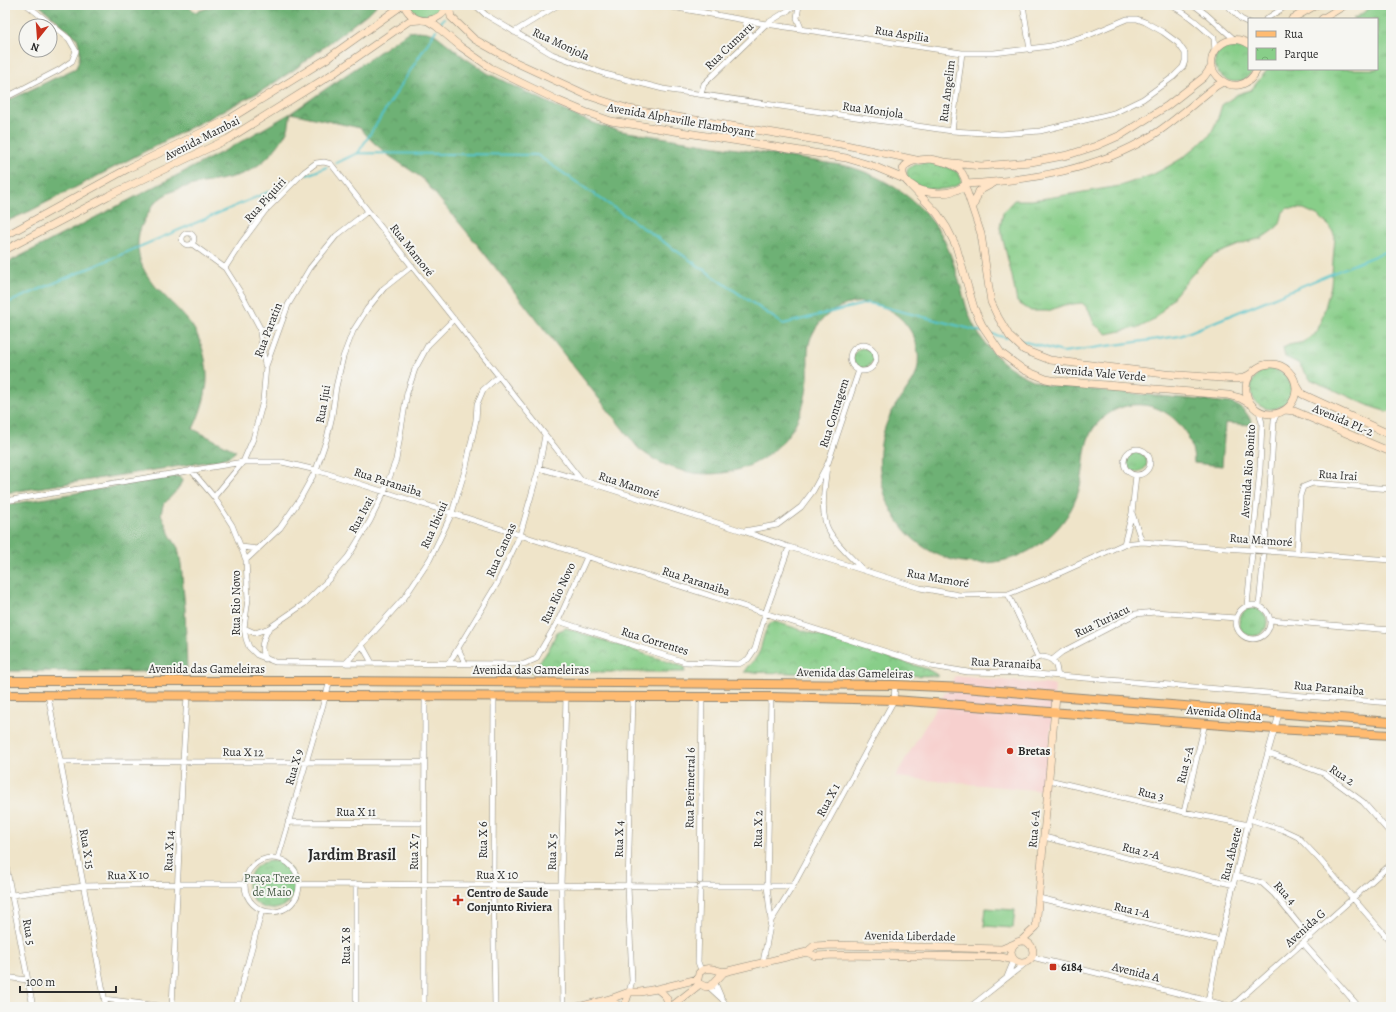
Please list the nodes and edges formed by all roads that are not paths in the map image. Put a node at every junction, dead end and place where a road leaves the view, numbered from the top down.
1 (9, 5) edge
2 (27, 5) edge
3 (400, 5) edge
4 (404, 5) edge
5 (449, 5) edge
6 (475, 5) edge
7 (558, 5) edge
8 (661, 5) edge
9 (798, 5) edge
10 (1024, 5) edge
11 (1170, 5) edge
12 (1194, 5) edge
13 (1227, 5) edge
14 (1288, 5) edge
15 (1316, 5) edge
16 (1345, 5) edge
17 (5, 7) edge
18 (1268, 18) edge
19 (1294, 18) edge
20 (1324, 18) edge
21 (1137, 19) joint
22 (420, 20) junction
23 (744, 20) junction
24 (428, 21) junction
25 (1248, 22) edge
26 (766, 24) junction
27 (801, 28) junction
28 (514, 32) junction
29 (752, 38) junction
30 (1234, 39) junction
31 (1248, 43) edge
32 (1030, 50) junction
33 (1215, 51) junction
34 (962, 53) junction
35 (1212, 66) junction
36 (1256, 70) edge
37 (1223, 82) junction
38 (702, 94) junction
39 (5, 98) edge
40 (952, 132) junction
41 (916, 160) junction
42 (944, 162) junction
43 (331, 164) joint
44 (999, 181) junction
45 (907, 182) junction
46 (965, 185) junction
47 (973, 207) junction
48 (368, 210) junction
49 (5, 236) edge
50 (192, 244) dead end
51 (5, 250) edge
52 (412, 266) junction
53 (225, 268) junction
54 (454, 319) junction
55 (279, 326) junction
56 (261, 330) junction
57 (266, 366) junction
58 (859, 370) junction
59 (1252, 374) junction
60 (499, 376) junction
61 (1295, 383) junction
62 (1252, 405) junction
63 (1285, 410) junction
64 (1259, 411) junction
65 (1277, 413) junction
66 (545, 435) junction
67 (1391, 435) edge
68 (1391, 452) edge
69 (243, 462) junction
70 (828, 463) junction
71 (539, 468) junction
72 (192, 470) junction
73 (316, 470) junction
74 (1136, 475) junction
75 (581, 480) junction
76 (1391, 489) edge
77 (813, 491) junction
78 (384, 492) junction
79 (824, 495) junction
80 (214, 497) junction
81 (5, 501) edge
82 (1132, 512) junction
83 (452, 514) junction
84 (743, 531) junction
85 (520, 535) junction
86 (1142, 542) junction
87 (1124, 544) junction
88 (241, 547) junction
89 (789, 547) junction
90 (258, 549) junction
91 (1252, 549) junction
92 (1264, 550) junction
93 (1297, 553) junction
94 (586, 557) junction
95 (246, 560) junction
96 (1391, 560) edge
97 (862, 570) junction
98 (1008, 594) junction
99 (1247, 606) junction
100 (1259, 606) junction
101 (765, 614) junction
102 (1236, 618) junction
103 (1270, 620) junction
104 (558, 621) junction
105 (244, 628) junction
106 (269, 628) junction
107 (1391, 630) edge
108 (362, 645) junction
109 (458, 648) junction
110 (1038, 658) junction
111 (266, 659) junction
112 (1052, 660) junction
113 (372, 663) junction
114 (448, 663) junction
115 (465, 663) junction
116 (346, 664) junction
117 (1024, 673) junction
118 (1058, 676) junction
119 (5, 681) edge
120 (330, 681) junction
121 (650, 682) junction
122 (895, 685) junction
123 (5, 695) edge
124 (48, 696) junction
125 (188, 696) junction
126 (702, 696) junction
127 (1056, 696) junction
128 (325, 697) junction
129 (425, 697) junction
130 (494, 697) junction
131 (566, 697) junction
132 (633, 697) junction
133 (770, 697) junction
134 (894, 700) junction
135 (1391, 703) edge
136 (1054, 711) junction
137 (1279, 714) junction
138 (1391, 722) edge
139 (1205, 723) junction
140 (1275, 729) junction
141 (1391, 735) edge
142 (1268, 753) junction
143 (183, 761) junction
144 (61, 762) junction
145 (424, 762) junction
146 (306, 763) junction
147 (1049, 780) junction
148 (1184, 812) junction
149 (1249, 819) junction
150 (288, 822) junction
151 (424, 823) junction
152 (1248, 825) junction
153 (1391, 834) edge
154 (1044, 837) junction
155 (278, 858) junction
156 (5, 860) edge
157 (1391, 864) edge
158 (1236, 876) junction
159 (178, 884) junction
160 (244, 884) junction
161 (299, 884) junction
162 (356, 884) junction
163 (424, 885) junction
164 (493, 885) junction
165 (699, 885) junction
166 (1234, 885) junction
167 (84, 886) junction
168 (561, 886) junction
169 (628, 886) junction
170 (767, 886) junction
171 (793, 886) junction
172 (5, 894) edge
173 (12, 895) junction
174 (1039, 898) junction
175 (1352, 898) junction
176 (262, 910) junction
177 (771, 921) junction
178 (1310, 938) junction
179 (1220, 941) junction
180 (1017, 942) junction
181 (1391, 942) edge
182 (1303, 944) junction
183 (807, 952) junction
184 (1014, 960) junction
185 (1030, 960) junction
186 (763, 962) junction
187 (701, 970) junction
188 (713, 970) junction
189 (724, 972) junction
190 (5, 977) edge
191 (27, 980) junction
192 (632, 980) junction
193 (1004, 981) junction
194 (716, 982) junction
195 (709, 987) junction
196 (657, 989) junction
197 (629, 992) junction
198 (640, 992) junction
199 (104, 999) junction
200 (610, 999) junction
201 (722, 999) junction
202 (1208, 1001) junction
203 (32, 1007) edge
204 (106, 1007) edge
205 (168, 1007) edge
206 (172, 1007) edge
207 (236, 1007) edge
208 (356, 1007) edge
209 (424, 1007) edge
210 (495, 1007) edge
211 (563, 1007) edge
212 (578, 1007) edge
213 (620, 1007) edge
214 (624, 1007) edge
215 (670, 1007) edge
216 (728, 1007) edge
217 (970, 1007) edge
218 (1233, 1007) edge
219 (1359, 1007) edge

1 - 17 street
2 - 39 street
3 - 49 street, Avenida Mambai
4 - 22 street
5 - 24 street
5 - 41 street, Avenida Alphaville Flamboyant
6 - 28 street, Rua Monjola
7 - 28 street
8 - 23 street, Rua Aspilia
9 - 26 street, Rua Cumaru
9 - 27 street
10 - 32 street
11 - 33 street
12 - 30 street
13 - 25 street
14 - 18 street
15 - 19 street
16 - 20 street
21 - 32 street, Rua Aspilia
21 - 40 street, Rua Monjola
22 - 24 street
22 - 51 street, Avenida Mambai
23 - 26 street, Rua Aspilia
23 - 29 street
24 - 45 street, Avenida Alphaville Flamboyant
26 - 27 street, Rua Aspilia
26 - 29 street, Rua Cumaru
27 - 34 street, Rua Aspilia
28 - 38 street, Rua Monjola
29 - 38 street, Rua Cumaru
30 - 31 street
30 - 33 street
32 - 34 street, Rua Aspilia
33 - 35 street
34 - 40 street, Rua Angelim
35 - 37 street
35 - 42 street
36 - 37 street
37 - 44 street
38 - 40 street, Rua Monjola
41 - 42 street, Avenida Alphaville Flamboyant
41 - 45 street
42 - 46 street, Avenida Vale Verde
43 - 48 street, Rua Mamoré
43 - 53 street, Rua Piquiri
44 - 46 street
44 - 47 street
45 - 46 street, Avenida Alphaville Flamboyant
45 - 62 street, Avenida Vale Verde
46 - 47 street, Avenida Vale Verde
47 - 59 street, Avenida Vale Verde
48 - 52 street, Rua Mamoré
48 - 55 street, Rua Paratin
50 - 53 street
52 - 54 street, Rua Mamoré
52 - 73 street, Rua Ijui
53 - 56 street
54 - 60 street, Rua Mamoré
54 - 78 street, Rua Ivai
55 - 56 street
55 - 57 street, Rua Paratin
56 - 57 street
57 - 69 street, Rua Paratin
58 - 58 street, Rua Contagem
58 - 70 street, Rua Contagem
59 - 61 street
59 - 62 street
60 - 66 street, Rua Mamoré
60 - 83 street, Rua Ibicui
61 - 63 street
61 - 67 street, Avenida PL-2
62 - 64 street
63 - 65 street
63 - 68 street, Avenida PL-2
64 - 65 street
64 - 91 street, Avenida Rio Bonito
65 - 92 street, Avenida Rio Bonito
66 - 71 street, Rua Canoas
66 - 75 street, Rua Mamoré
69 - 72 street, Rua Paranaiba
69 - 73 street, Rua Paranaiba
69 - 80 street, Rua Paratin
70 - 77 street, Rua Contagem
70 - 79 street, Rua Contagem
71 - 75 street, Rua Mamoré
71 - 85 street, Rua Canoas
72 - 80 street, Rua Rio Novo
72 - 81 street, Rua Paranaiba
73 - 78 street, Rua Paranaiba
73 - 90 street, Rua Ijui
74 - 74 street
74 - 82 street
75 - 84 street, Rua Mamoré
76 - 93 street, Rua Irai
77 - 79 street
77 - 84 street, Rua Contagem
78 - 83 street, Rua Paranaiba
78 - 106 street, Rua Ivai
79 - 97 street, Rua Contagem
80 - 88 street, Rua Rio Novo
82 - 86 street
82 - 87 street
83 - 85 street, Rua Paranaiba
83 - 108 street, Rua Ibicui
84 - 89 street, Rua Mamoré
85 - 94 street, Rua Paranaiba
85 - 109 street, Rua Canoas
86 - 87 street, Rua Mamoré
86 - 91 street, Rua Mamoré
87 - 98 street, Rua Mamoré
88 - 90 street
88 - 95 street, Rua Rio Novo
89 - 97 street, Rua Mamoré
89 - 101 street, Rua Correntes
90 - 95 street, Rua Ijui
91 - 92 street, Rua Mamoré
91 - 99 street, Avenida Rio Bonito
92 - 93 street, Rua Mamoré
92 - 100 street, Avenida Rio Bonito
93 - 96 street, Rua Mamoré
94 - 101 street, Rua Paranaiba
94 - 104 street, Rua Rio Novo
95 - 105 street, Rua Rio Novo
97 - 98 street, Rua Mamoré
98 - 110 street
99 - 100 street
99 - 102 street
100 - 103 street
101 - 104 street, Rua Correntes
101 - 117 street, Rua Paranaiba
102 - 103 street
102 - 112 street, Rua Turiacu
103 - 107 street
104 - 115 street, Rua Rio Novo
105 - 106 street, Rua Ivai
105 - 111 street, Rua Rio Novo
106 - 111 street
108 - 113 street
108 - 116 street, Rua Ibicui
109 - 114 street, Rua Canoas
109 - 115 street
110 - 112 street
110 - 117 street
111 - 116 street, Rua Rio Novo
112 - 118 street
113 - 114 street, Rua Rio Novo
113 - 116 street, Rua Rio Novo
114 - 115 street, Rua Rio Novo
117 - 118 street, Rua Paranaiba
118 - 135 street, Rua Paranaiba
119 - 120 main road, Avenida das Gameleiras
120 - 121 main road, Avenida das Gameleiras
120 - 128 street, Rua X 9
121 - 122 main road, Avenida das Gameleiras
121 - 132 main road
122 - 127 main road, Avenida das Gameleiras
122 - 134 street, Rua X 1
123 - 124 main road
124 - 125 main road
124 - 144 street, Rua X 15
125 - 128 main road
125 - 143 street, Rua X 14
126 - 132 main road
126 - 133 main road
126 - 165 street, Rua Perimetral 6
127 - 136 street, Rua 6-A
127 - 137 main road, Avenida Olinda
128 - 129 main road
128 - 146 street, Rua X 9
129 - 130 main road
129 - 145 street, Rua X 7
130 - 131 main road
130 - 164 street, Rua X 6
131 - 132 main road
131 - 168 street, Rua X 5
132 - 169 street, Rua X 4
133 - 134 main road
133 - 170 street, Rua X 2
134 - 136 main road
134 - 171 street, Rua X 1
136 - 139 main road, Avenida Olinda
136 - 147 street, Rua 6-A
137 - 138 main road, Avenida Olinda
137 - 140 street, Rua Abaete
139 - 140 main road, Avenida Olinda
139 - 148 street, Rua 5-A
140 - 141 main road, Avenida Olinda
140 - 142 street, Rua Abaete
142 - 149 street, Rua Abaete
142 - 153 street, Rua 2
143 - 144 street, Rua X 12
143 - 146 street, Rua X 12
143 - 159 street, Rua X 14
144 - 167 street, Rua X 15
145 - 146 street, Rua X 12
145 - 151 street, Rua X 7
146 - 150 street, Rua X 9
147 - 148 street, Rua 3
147 - 154 street, Rua 6-A
148 - 152 street, Rua 3
149 - 152 street, Rua Abaete
149 - 175 street
150 - 151 street, Rua X 11
150 - 155 street, Rua X 9
151 - 163 street, Rua X 7
152 - 158 street, Rua Abaete
154 - 166 street, Rua 2-A
154 - 174 street, Rua 6-A
155 - 160 street
155 - 161 street
156 - 173 street, Rua 5
157 - 175 street, Avenida G
158 - 166 street, Rua Abaete
158 - 178 street, Rua 4
159 - 160 street, Rua X 10
159 - 167 street, Rua X 10
159 - 206 street, Rua X 14
160 - 176 street
161 - 162 street, Rua X 10
161 - 176 street
162 - 163 street, Rua X 10
162 - 208 street, Rua X 8
163 - 164 street, Rua X 10
163 - 209 street, Rua X 7
164 - 168 street, Rua X 10
164 - 210 street, Rua X 6
165 - 169 street, Rua X 10
165 - 170 street, Rua X 10
165 - 187 street, Rua Perimetral 6
166 - 179 street, Rua Abaete
167 - 173 street, Rua X 10
167 - 199 street, Rua X 15
168 - 169 street, Rua X 10
168 - 211 street, Rua X 5
169 - 192 street, Rua X 4
170 - 171 street, Rua X 10
170 - 177 street, Rua X 2
171 - 177 street, Rua X 1
172 - 173 street
173 - 191 street, Rua 5
174 - 179 street, Rua 1-A
174 - 180 street, Rua 6-A
175 - 178 street, Avenida G
175 - 181 street
176 - 207 street
177 - 186 street, Rua X 2
178 - 182 street, Avenida G
179 - 202 street, Rua Abaete
180 - 183 street, Avenida Liberdade
180 - 184 street
180 - 185 street
182 - 218 street, Avenida G
182 - 219 street
183 - 184 street, Avenida Liberdade
183 - 186 street, Avenida Liberdade
184 - 185 street
184 - 193 street
185 - 193 street
185 - 202 street, Avenida A
186 - 189 street, Avenida Liberdade
187 - 188 street, Avenida Liberdade
187 - 196 street
188 - 189 street, Avenida Liberdade
188 - 194 street
189 - 194 street
190 - 191 street
191 - 203 street, Rua 5
192 - 197 street, Rua X 4
192 - 198 street
193 - 217 street
194 - 195 street
194 - 201 street
195 - 201 street
195 - 215 street
196 - 198 street
196 - 215 street
197 - 198 street
197 - 200 street
197 - 214 street
199 - 204 street, Rua X 15
199 - 205 street
200 - 212 street
200 - 213 street
201 - 216 street
202 - 218 street, Avenida A

